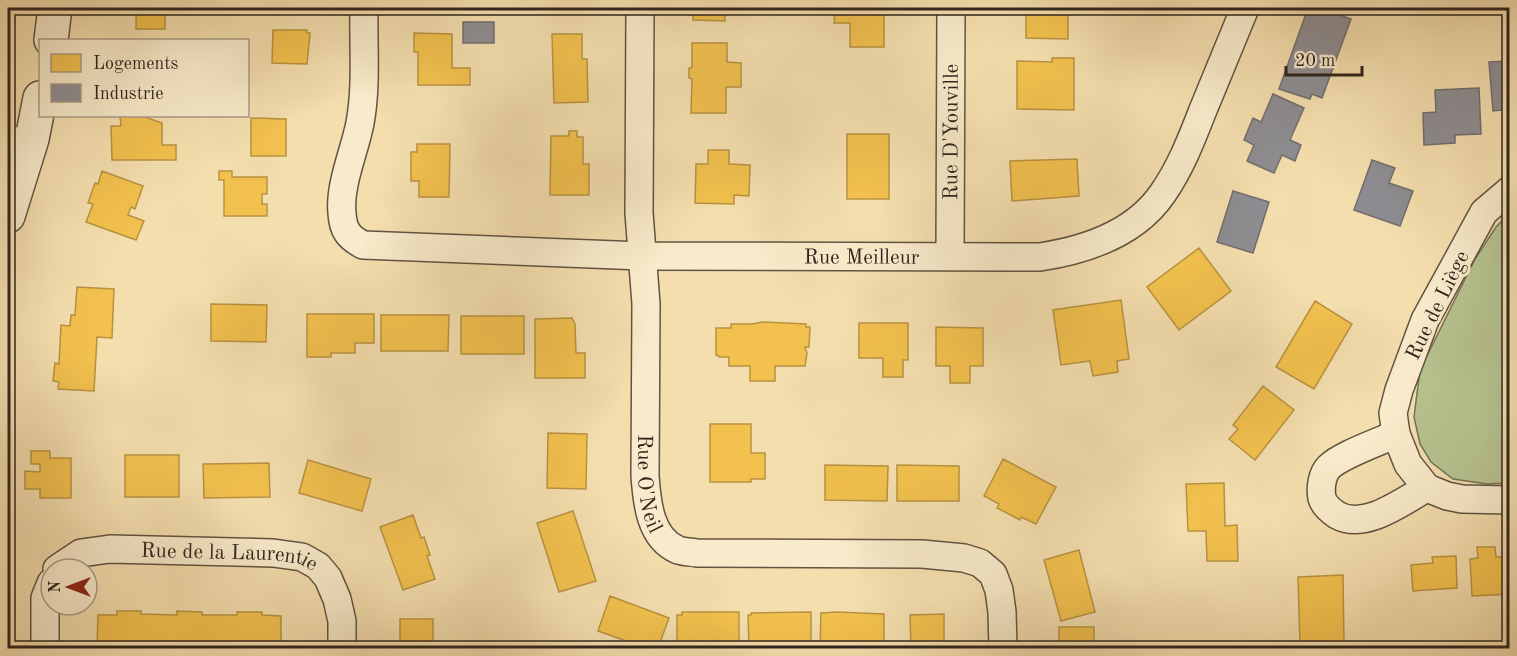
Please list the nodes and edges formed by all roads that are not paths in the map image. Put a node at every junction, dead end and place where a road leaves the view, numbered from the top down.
1 (56, 8) edge
2 (364, 8) edge
3 (640, 8) edge
4 (951, 8) edge
5 (1245, 8) edge
6 (51, 39) edge
7 (39, 100) edge
8 (20, 135) edge
9 (1509, 190) edge
10 (8, 216) edge
11 (642, 256) junction
12 (950, 256) junction
13 (1396, 434) junction
14 (1426, 488) junction
15 (1509, 500) edge
16 (76, 557) edge
17 (45, 617) edge
18 (45, 648) edge
19 (342, 648) edge
20 (1003, 648) edge

1 - 6 street
2 - 11 street, Rue Meilleur
3 - 11 street, Rue O'Neil
4 - 12 street, Rue D'Youville
5 - 12 street, Rue Meilleur
7 - 8 street
8 - 10 street
9 - 13 street, Rue de Liège
11 - 12 street, Rue Meilleur
11 - 20 street, Rue O'Neil
13 - 14 street, Rue de Liège
13 - 14 street
14 - 15 street
16 - 19 street, Rue de la Laurentie
17 - 18 street

